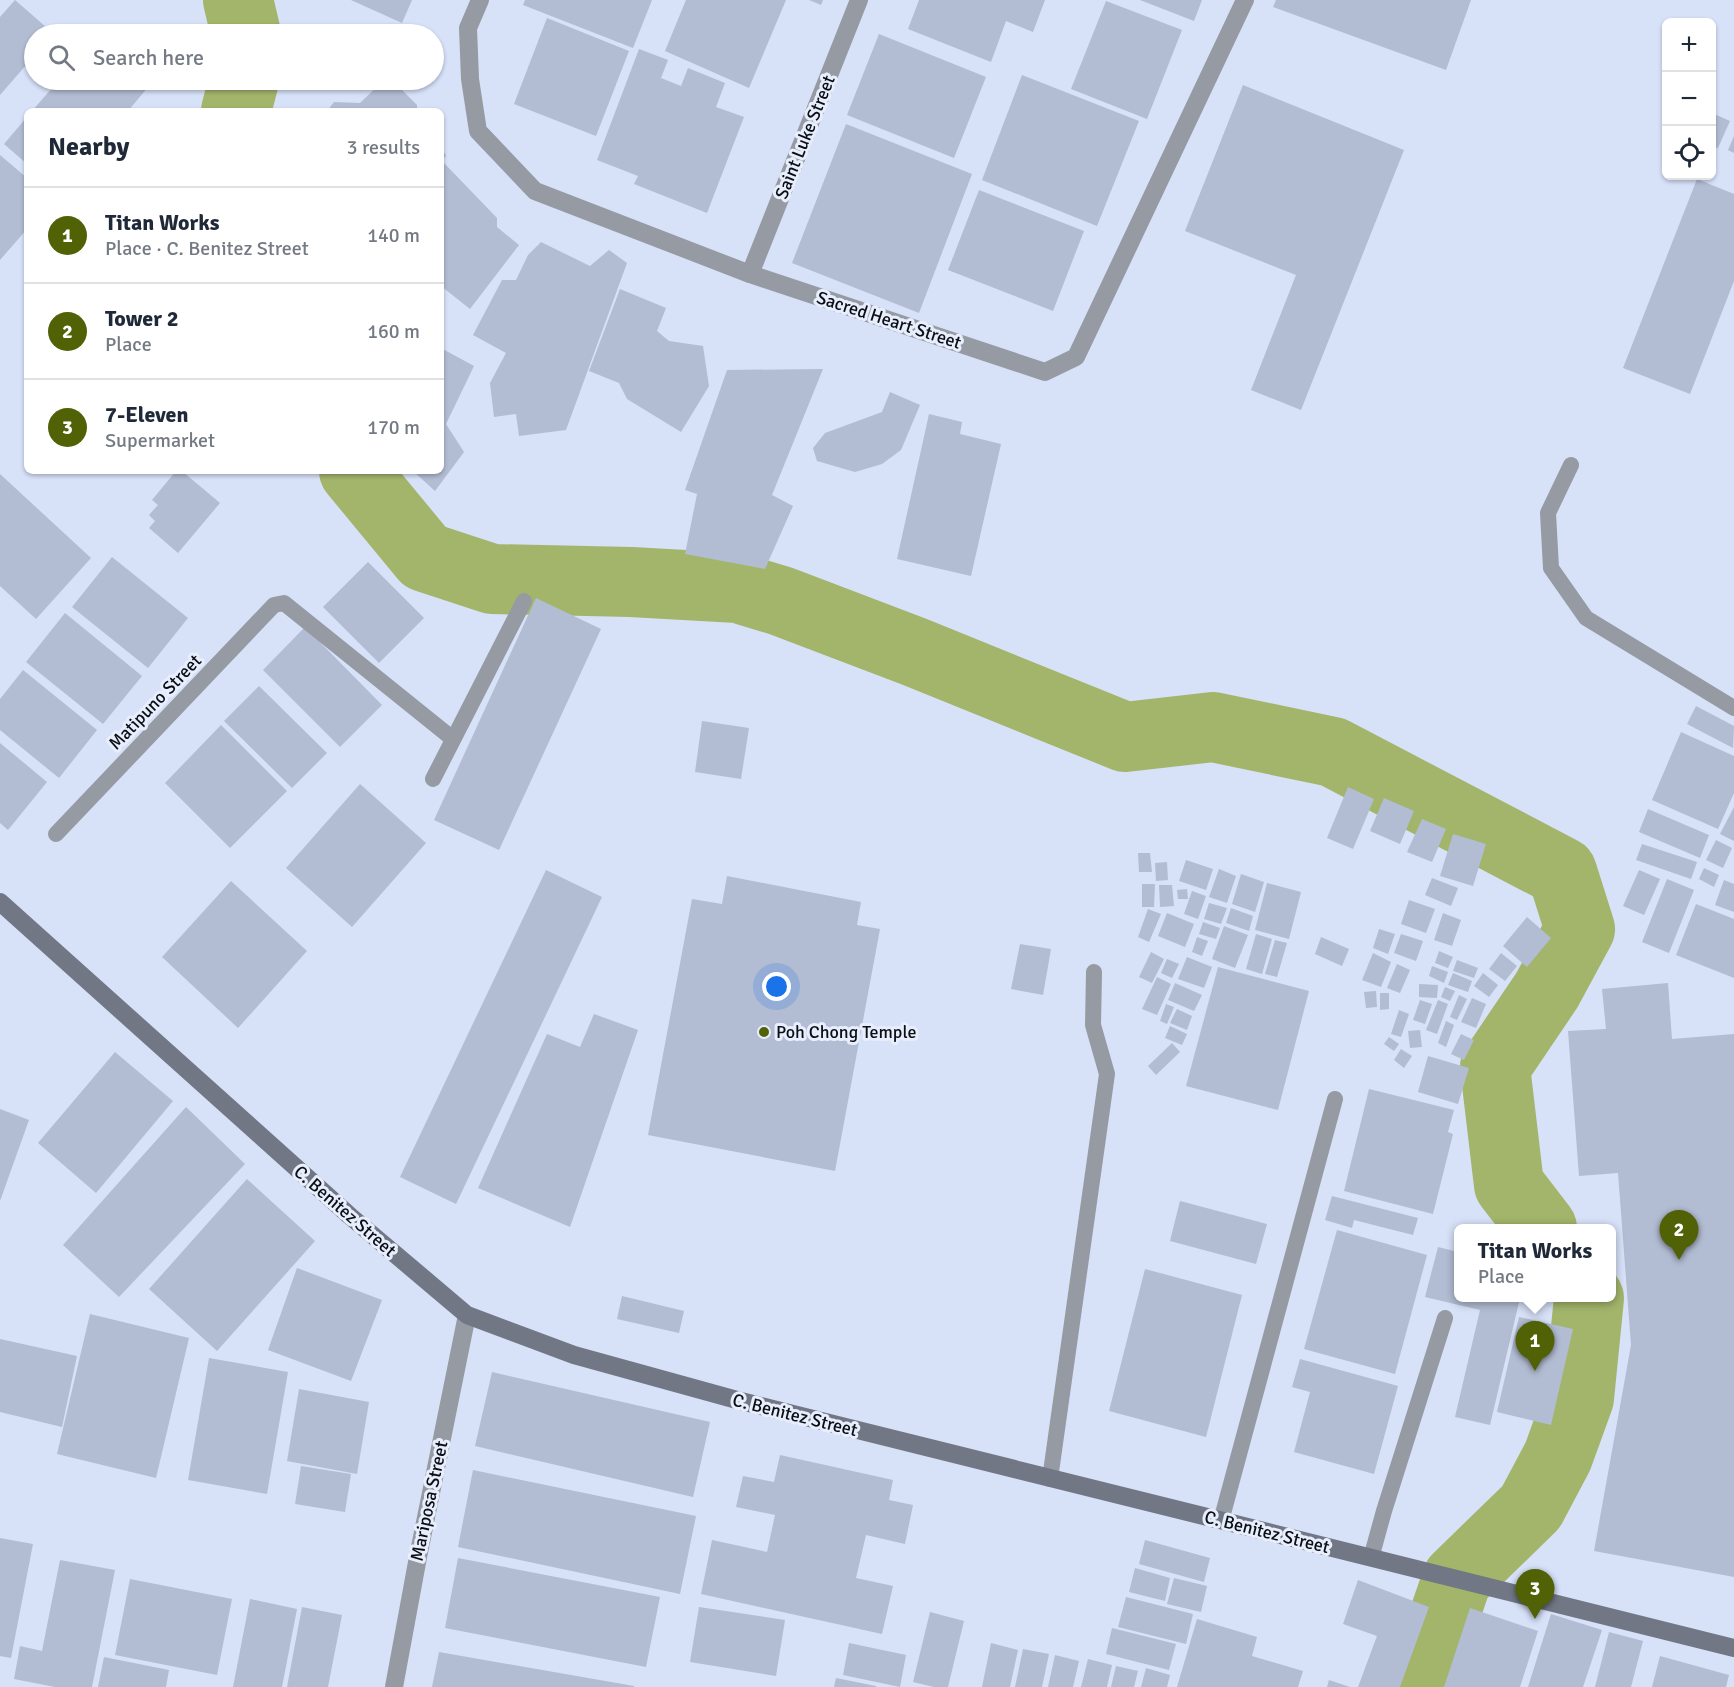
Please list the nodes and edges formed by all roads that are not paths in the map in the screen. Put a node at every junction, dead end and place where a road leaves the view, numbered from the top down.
1 (480, 0) edge
2 (859, 0) edge
3 (1245, 0) edge
4 (750, 274) junction
5 (1571, 465) dead end
6 (524, 601) dead end
7 (1734, 708) edge
8 (453, 739) junction
9 (433, 779) dead end
10 (56, 834) dead end
11 (0, 902) edge
12 (1094, 972) dead end
13 (1335, 1099) dead end
14 (467, 1315) junction
15 (1445, 1318) dead end
16 (1050, 1479) junction
17 (1221, 1521) junction
18 (1376, 1559) junction
19 (1734, 1648) edge
20 (394, 1687) edge

1 - 4 street, Sacred Heart Street
2 - 4 street, Saint Luke Street
3 - 4 street, Sacred Heart Street
5 - 7 lane
6 - 8 lane
8 - 9 lane
8 - 10 lane, Matipuno Street
11 - 14 main road, C. Benitez Street
12 - 16 lane
13 - 17 lane
14 - 16 main road, C. Benitez Street
14 - 20 street, Mariposa Street
15 - 18 lane
16 - 17 main road, C. Benitez Street
17 - 18 main road, C. Benitez Street
18 - 19 main road, C. Benitez Street

